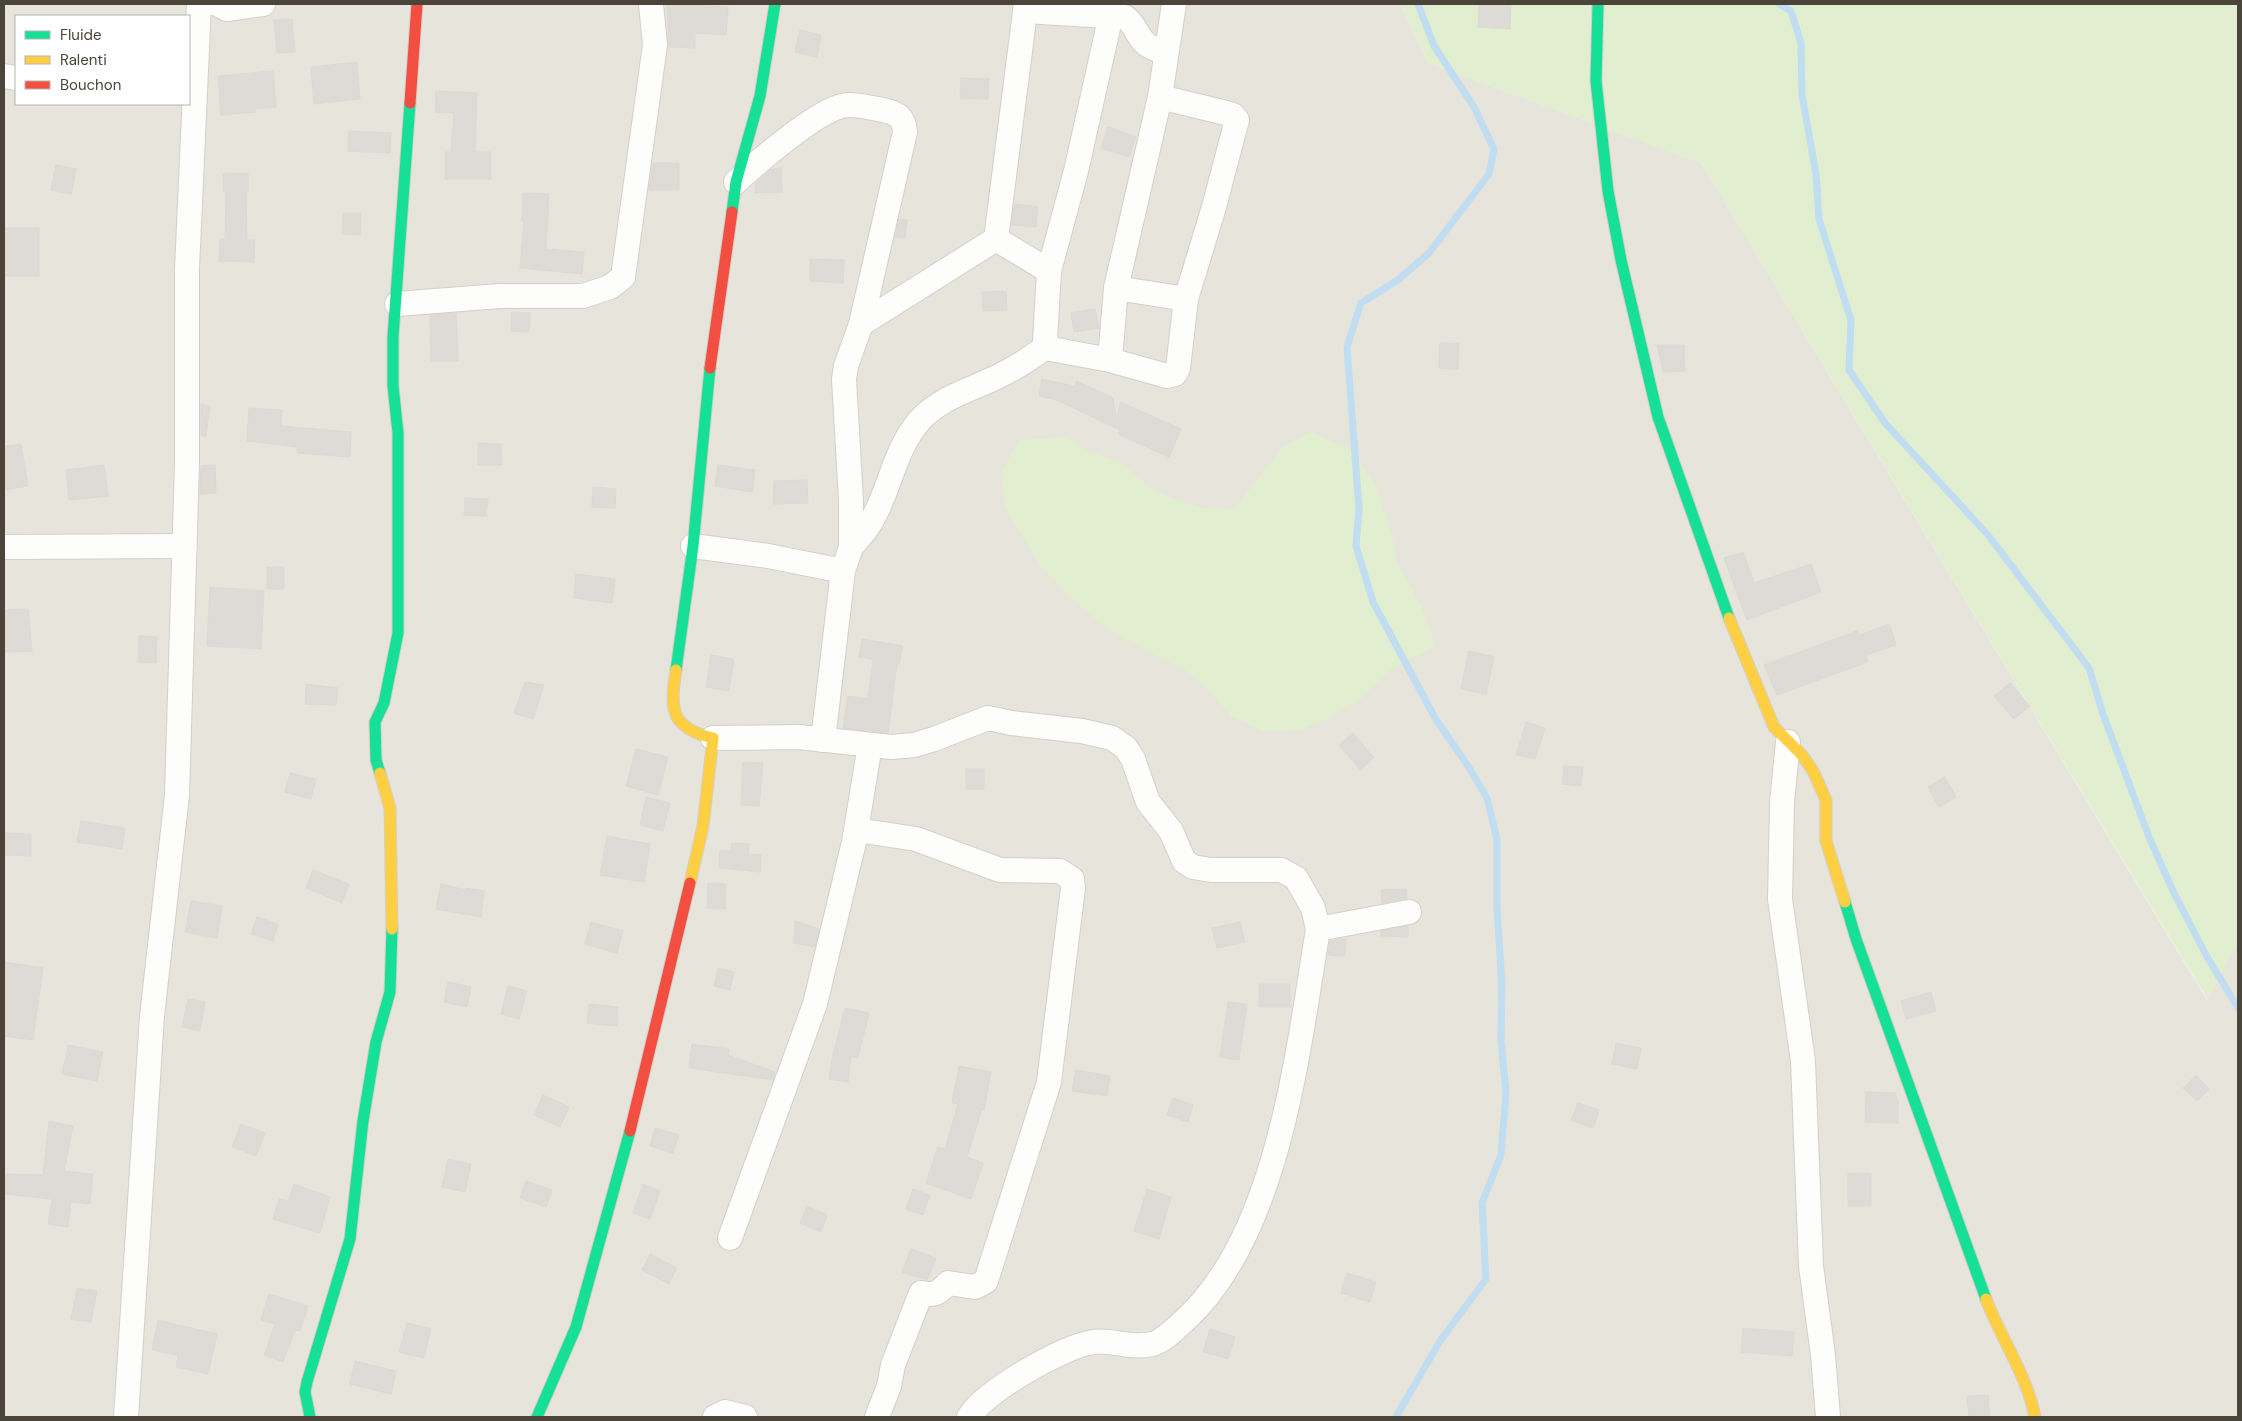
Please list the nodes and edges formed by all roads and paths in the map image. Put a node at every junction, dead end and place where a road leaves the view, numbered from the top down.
1 (199, 4) edge
2 (218, 4) edge
3 (263, 4) edge
4 (417, 4) edge
5 (651, 4) edge
6 (775, 4) edge
7 (1174, 4) edge
8 (1598, 4) edge
9 (1026, 7) edge
10 (1111, 15) junction
11 (1166, 52) junction
12 (193, 58) edge
13 (1160, 97) junction
14 (736, 182) junction
15 (996, 239) junction
16 (1049, 271) junction
17 (1116, 288) junction
18 (1186, 300) junction
19 (397, 304) junction
20 (861, 324) junction
21 (1047, 346) junction
22 (1110, 360) junction
23 (185, 546) junction
24 (693, 546) junction
25 (4, 547) edge
26 (851, 547) junction
27 (843, 571) junction
28 (713, 738) junction
29 (823, 740) junction
30 (1788, 742) junction
31 (870, 745) junction
32 (857, 830) junction
33 (1409, 912) dead end
34 (1318, 930) junction
35 (730, 1238) dead end
36 (126, 1417) edge
37 (310, 1417) edge
38 (537, 1417) edge
39 (715, 1417) edge
40 (745, 1417) edge
41 (877, 1417) edge
42 (968, 1417) edge
43 (1828, 1417) edge
44 (2035, 1417) edge

1 - 12 street
2 - 3 street
4 - 19 street
5 - 19 street
6 - 14 street
7 - 11 street
8 - 30 street
9 - 10 street
9 - 15 street
10 - 11 street
10 - 16 street
11 - 13 street
12 - 23 street
13 - 17 street
13 - 18 street
14 - 20 street
14 - 24 street
15 - 16 street
15 - 20 street
16 - 21 street
17 - 18 street
17 - 22 street
18 - 22 street
19 - 37 street
20 - 26 street
21 - 22 street
21 - 26 street
23 - 25 street
23 - 36 street
24 - 27 street
24 - 28 street
26 - 27 street
27 - 29 street
28 - 29 street
28 - 38 street
29 - 31 street
30 - 43 street
30 - 44 street
31 - 32 street
31 - 34 street
32 - 35 street
32 - 41 street
33 - 34 street
34 - 42 street
39 - 40 street

